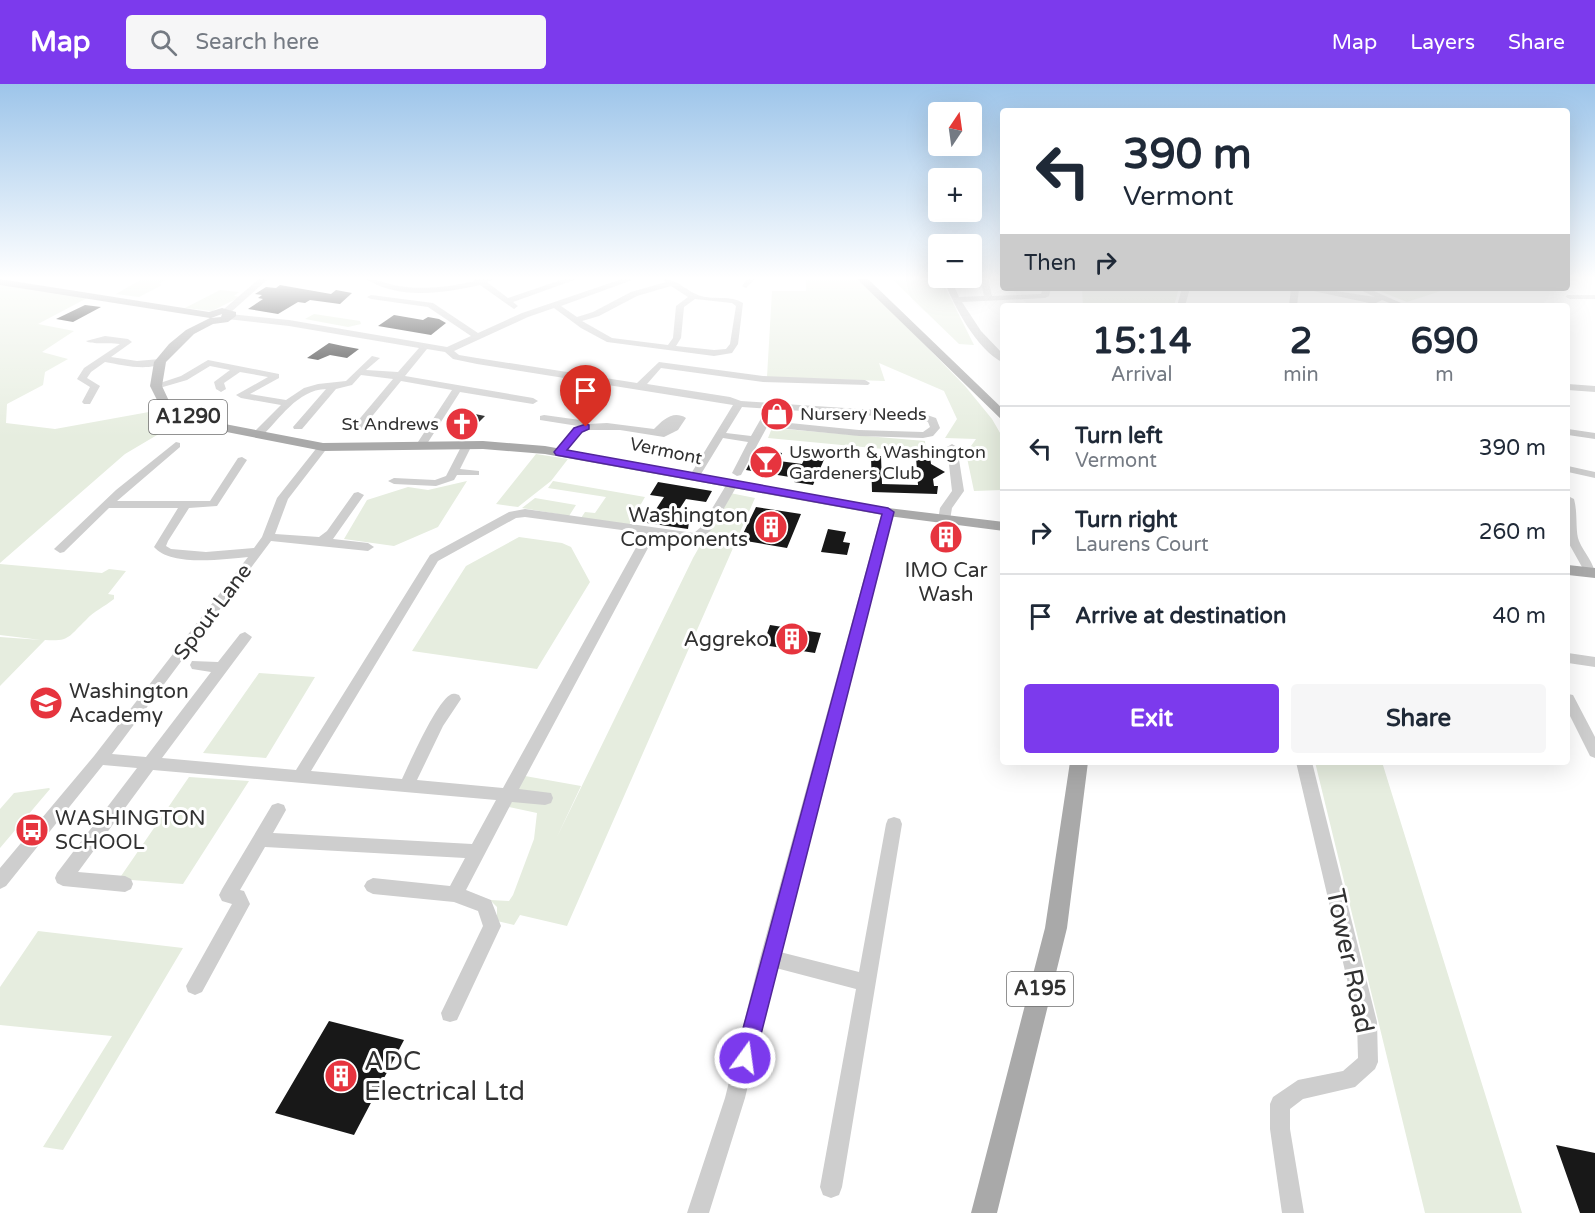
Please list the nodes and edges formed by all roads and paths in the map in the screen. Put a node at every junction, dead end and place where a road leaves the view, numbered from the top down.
1 (191, 332) edge
2 (340, 332) edge
3 (470, 332) edge
4 (489, 332) edge
5 (596, 332) edge
6 (678, 332) edge
7 (736, 332) edge
8 (916, 332) edge
9 (979, 332) edge
10 (478, 337) junction
11 (90, 341) dead end
12 (425, 346) junction
13 (1000, 347) edge
14 (670, 348) junction
15 (991, 348) junction
16 (447, 350) junction
17 (1000, 356) edge
18 (375, 358) dead end
19 (102, 359) junction
20 (160, 362) junction
21 (239, 368) junction
22 (358, 372) junction
23 (399, 375) junction
24 (865, 383) dead end
25 (156, 386) junction
26 (331, 387) junction
27 (1570, 387) edge
28 (458, 388) junction
29 (638, 388) junction
30 (1595, 389) edge
31 (758, 391) junction
32 (241, 395) junction
33 (533, 401) dead end
34 (87, 402) dead end
35 (289, 404) junction
36 (739, 404) junction
37 (769, 413) dead end
38 (1000, 413) edge
39 (544, 418) dead end
40 (764, 424) junction
41 (298, 427) dead end
42 (586, 427) junction
43 (356, 429) dead end
44 (1570, 432) edge
45 (656, 433) dead end
46 (257, 435) junction
47 (721, 435) junction
48 (1595, 436) edge
49 (755, 440) junction
50 (176, 445) dead end
51 (421, 445) junction
52 (467, 445) junction
53 (322, 447) junction
54 (952, 447) dead end
55 (560, 452) junction
56 (242, 460) dead end
57 (1570, 469) edge
58 (454, 472) junction
59 (475, 473) dead end
60 (1595, 475) edge
61 (694, 477) junction
62 (735, 479) junction
63 (394, 482) dead end
64 (358, 495) dead end
65 (109, 505) junction
66 (185, 505) junction
67 (1570, 511) edge
68 (888, 512) junction
69 (944, 520) junction
70 (1000, 524) edge
71 (651, 532) junction
72 (268, 537) junction
73 (322, 540) junction
74 (368, 547) dead end
75 (60, 549) dead end
76 (258, 552) junction
77 (1570, 570) edge
78 (1593, 573) edge
79 (245, 637) dead end
80 (1570, 658) edge
81 (1595, 662) edge
82 (197, 665) dead end
83 (222, 668) junction
84 (454, 699) dead end
85 (1570, 703) edge
86 (1595, 752) edge
87 (100, 759) junction
88 (150, 763) junction
89 (1079, 765) edge
90 (1305, 765) edge
91 (300, 776) junction
92 (406, 786) junction
93 (509, 796) junction
94 (545, 798) dead end
95 (278, 810) dead end
96 (894, 824) dead end
97 (261, 840) junction
98 (477, 851) junction
99 (0, 881) edge
100 (125, 884) dead end
101 (373, 886) dead end
102 (455, 894) junction
103 (769, 958) junction
104 (867, 983) junction
105 (195, 986) dead end
106 (450, 1013) dead end
107 (831, 1187) dead end
108 (698, 1213) edge
109 (984, 1213) edge
110 (1293, 1213) edge

1 - 20 main road
2 - 12 street
3 - 10 street
4 - 10 street
5 - 14 street
6 - 14 street
7 - 14 street
8 - 38 main road
9 - 15 street
10 - 16 street
11 - 19 street
12 - 16 street
12 - 23 street
13 - 15 street
15 - 17 street
16 - 29 street
18 - 22 street
19 - 20 street
19 - 34 street
20 - 25 main road, A1290
21 - 25 street
21 - 32 street
21 - 32 street
22 - 23 street
22 - 26 street
23 - 28 street
23 - 43 street
24 - 31 street
25 - 46 main road, Vermont / A1290
26 - 35 street
26 - 41 street
27 - 30 street
28 - 33 street
28 - 51 street
29 - 31 street
29 - 36 street
31 - 36 street
31 - 40 street
32 - 35 street
35 - 46 street
36 - 47 street
37 - 40 street
39 - 42 street
40 - 49 street
42 - 45 street
42 - 55 street
44 - 48 street
46 - 53 main road, Vermont / A1290
47 - 49 street
47 - 61 street
49 - 62 street
50 - 65 street
51 - 52 main road, Vermont / A1290
51 - 53 main road, Vermont / A1290
52 - 55 main road, Vermont / A1290
52 - 58 street
53 - 72 street, Spout Lane
54 - 69 street
55 - 61 main road, Vermont / A1290
56 - 66 street
57 - 60 street
58 - 59 street
58 - 63 street
61 - 62 main road, Vermont / A1290
62 - 68 main road, Vermont / A1290
62 - 71 street
64 - 73 street
65 - 66 street
65 - 75 street
66 - 76 street
67 - 78 street
68 - 69 main road, Vermont / A1290
68 - 103 street
69 - 70 main road, Vermont / A1290
71 - 91 street
71 - 93 street
72 - 73 street
72 - 76 street, Spout Lane
73 - 74 street
76 - 87 street, Spout Lane
77 - 78 main road
79 - 83 street
80 - 81 street
82 - 83 street
83 - 88 street
84 - 92 street
85 - 86 street
87 - 88 street
87 - 99 street, Spout Lane
88 - 91 street
88 - 100 street
89 - 109 main road, A195
90 - 110 street, Tower Road
91 - 92 street
92 - 93 street
93 - 94 street
93 - 98 street
95 - 97 street
96 - 104 street
97 - 98 street
97 - 105 street
98 - 102 street
101 - 102 street
102 - 106 street
103 - 104 street
103 - 108 street
104 - 107 street

